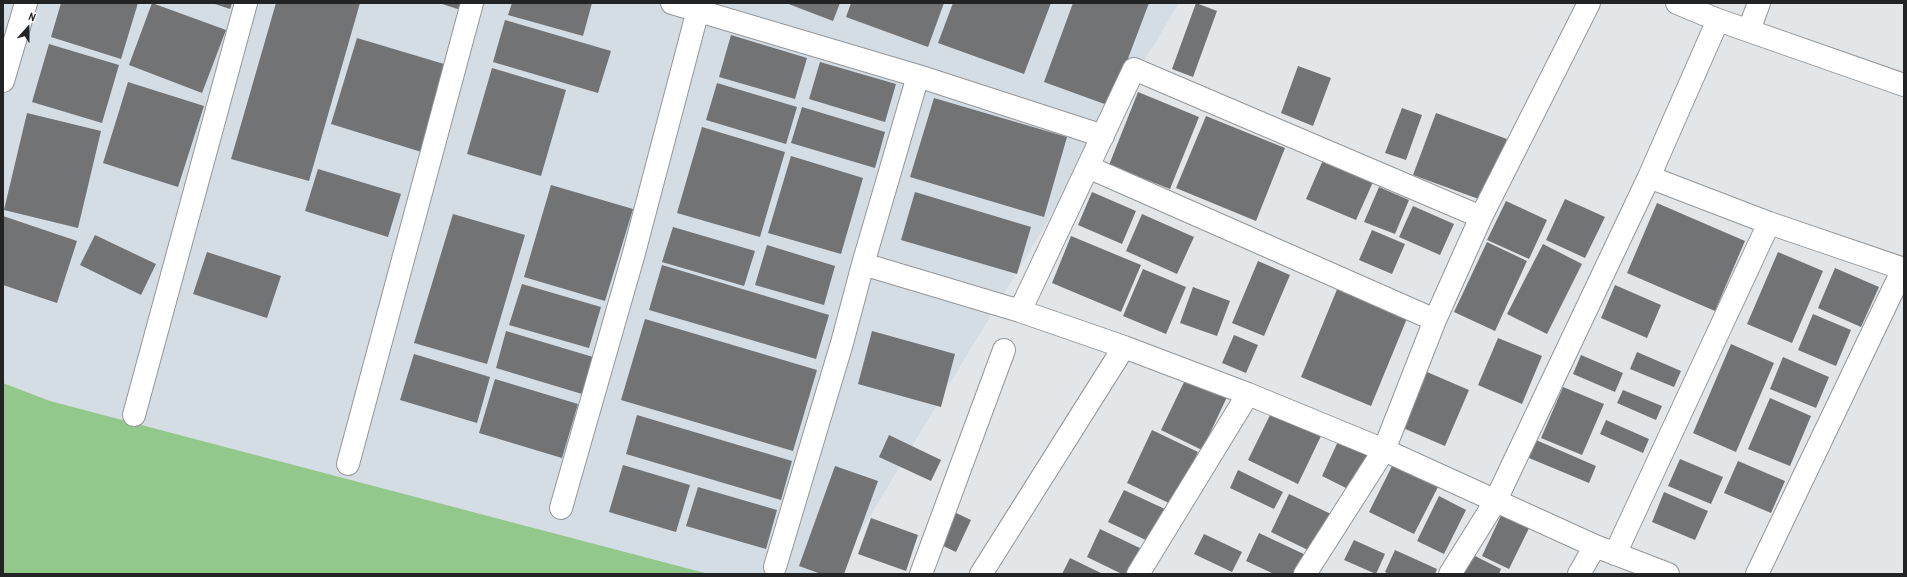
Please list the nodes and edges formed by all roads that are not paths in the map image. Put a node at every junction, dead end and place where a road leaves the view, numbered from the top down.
1 (26, 3) edge
2 (246, 3) edge
3 (472, 3) edge
4 (672, 3) edge
5 (1589, 3) edge
6 (1677, 3) edge
7 (1759, 3) edge
8 (698, 10) junction
9 (1718, 20) junction
10 (1749, 30) junction
11 (918, 76) junction
12 (3, 81) edge
13 (1904, 85) edge
14 (1103, 136) junction
15 (1088, 167) junction
16 (1649, 177) junction
17 (1481, 217) junction
18 (1769, 223) junction
19 (863, 264) junction
20 (1904, 269) edge
21 (1020, 311) junction
22 (1435, 320) junction
23 (1124, 347) junction
24 (1004, 350) dead end
25 (1248, 394) junction
26 (134, 415) dead end
27 (1384, 450) junction
28 (348, 464) dead end
29 (1495, 502) junction
30 (561, 508) dead end
31 (1605, 550) junction
32 (775, 567) dead end
33 (921, 574) edge
34 (980, 574) edge
35 (1138, 574) edge
36 (1305, 574) edge
37 (1450, 574) edge
38 (1579, 574) edge
39 (1668, 574) edge
40 (1757, 574) edge

1 - 12 street
2 - 26 street
3 - 28 street
4 - 8 street
5 - 17 street
6 - 9 street
7 - 10 street
8 - 11 street
8 - 30 street
9 - 10 street
9 - 16 street
10 - 13 street
11 - 14 street
11 - 19 street
14 - 15 street
14 - 17 street
15 - 21 street
15 - 22 street
16 - 18 street
16 - 29 street
17 - 22 street
18 - 20 street
18 - 31 street
19 - 21 street
19 - 32 street
20 - 40 street
21 - 23 street
22 - 27 street
23 - 25 street
23 - 34 street
24 - 33 street
25 - 27 street
25 - 35 street
27 - 29 street
27 - 36 street
29 - 31 street
29 - 37 street
31 - 38 street
31 - 39 street

